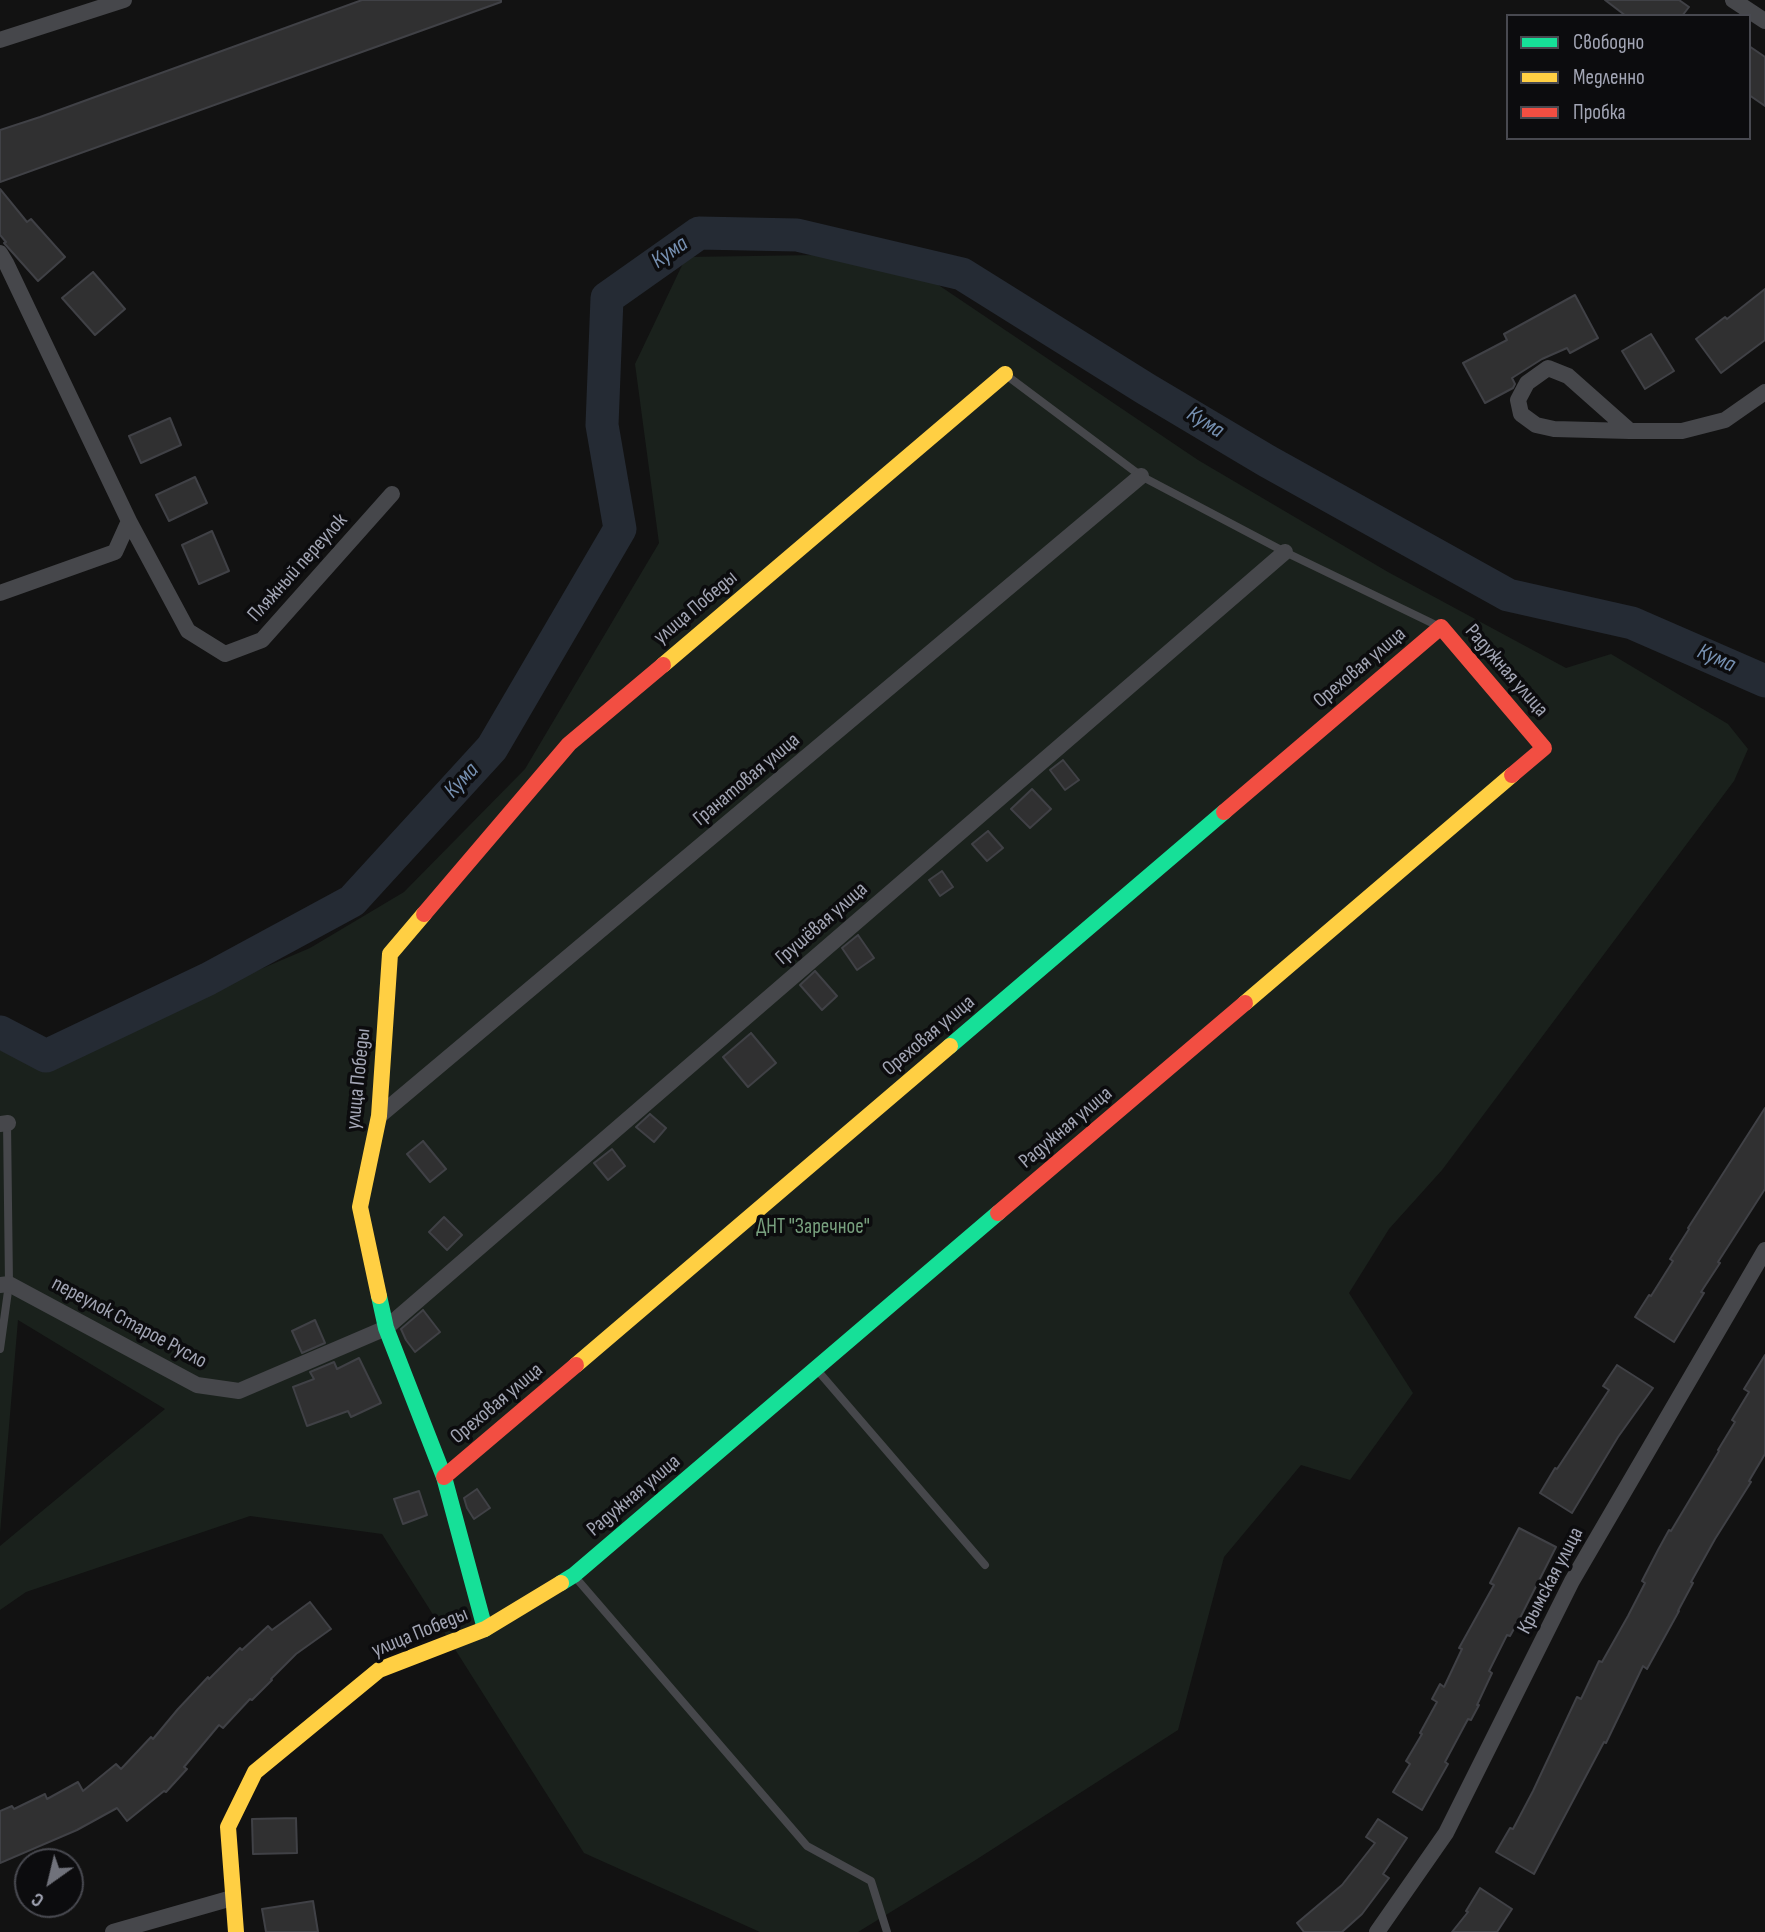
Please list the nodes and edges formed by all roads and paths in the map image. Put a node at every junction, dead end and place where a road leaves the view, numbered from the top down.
1 (124, 0) edge
2 (1733, 0) edge
3 (1765, 21) edge
4 (0, 40) edge
5 (0, 253) edge
6 (1005, 374) joint
7 (1765, 393) edge
8 (1630, 431) junction
9 (1142, 476) junction
10 (392, 494) dead end
11 (129, 521) junction
12 (1285, 552) junction
13 (0, 593) edge
14 (1441, 627) junction
15 (379, 1116) junction
16 (3, 1122) edge
17 (1765, 1250) edge
18 (5, 1284) edge
19 (386, 1328) junction
20 (0, 1349) edge
21 (816, 1369) junction
22 (444, 1477) junction
23 (985, 1564) dead end
24 (573, 1575) junction
25 (485, 1629) junction
26 (232, 1898) junction
27 (113, 1932) edge
28 (236, 1932) edge
29 (887, 1932) edge
30 (1377, 1932) edge

1 - 4 street
2 - 3 street
5 - 11 street, Пляжный переулок
6 - 9 lane
6 - 15 street, улица Победы
7 - 8 street
8 - 8 street
9 - 12 lane
9 - 15 street, Гранатовая улица
10 - 11 street, Пляжный переулок
11 - 13 street
12 - 14 lane
12 - 19 street, Грушёвая улица
14 - 21 street, Радужная улица
14 - 22 street, Ореховая улица
15 - 19 street, улица Победы
16 - 18 lane
17 - 30 street, Крымская улица
18 - 19 street, переулок Старое Русло
18 - 20 lane
19 - 22 street, улица Победы
21 - 23 lane
21 - 24 street, Радужная улица
22 - 25 street, улица Победы
24 - 25 street, Радужная улица
24 - 29 lane
25 - 26 street, улица Победы
26 - 27 street
26 - 28 street, улица Победы

